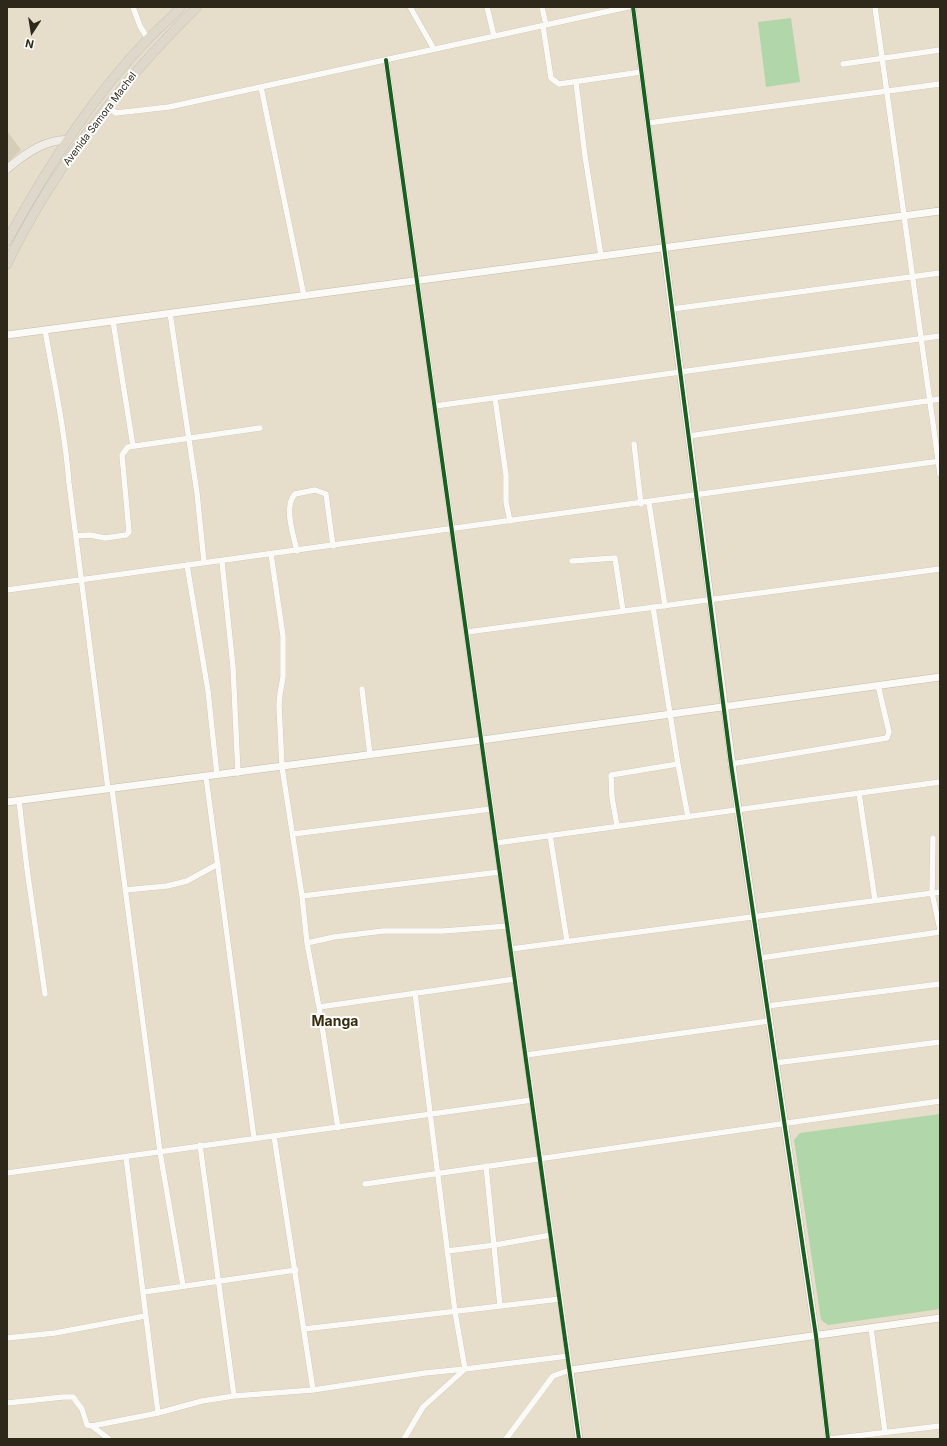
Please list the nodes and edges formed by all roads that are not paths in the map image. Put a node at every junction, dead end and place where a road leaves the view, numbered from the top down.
1 (133, 7) edge
2 (181, 7) edge
3 (197, 7) edge
4 (410, 7) edge
5 (487, 7) edge
6 (542, 7) edge
7 (628, 7) edge
8 (633, 7) edge
9 (875, 7) edge
10 (544, 25) junction
11 (494, 36) junction
12 (148, 39) junction
13 (434, 48) junction
14 (940, 50) edge
15 (882, 59) junction
16 (386, 60) junction
17 (843, 64) dead end
18 (641, 72) junction
19 (576, 82) junction
20 (940, 84) edge
21 (261, 87) junction
22 (886, 91) junction
23 (107, 106) junction
24 (648, 123) junction
25 (67, 140) junction
26 (7, 169) edge
27 (940, 211) edge
28 (904, 216) junction
29 (7, 241) edge
30 (664, 248) junction
31 (601, 256) junction
32 (7, 264) edge
33 (940, 273) edge
34 (913, 277) junction
35 (418, 280) junction
36 (304, 296) junction
37 (672, 309) junction
38 (170, 313) junction
39 (113, 321) junction
40 (46, 330) junction
41 (7, 335) edge
42 (940, 336) edge
43 (921, 339) junction
44 (680, 372) junction
45 (495, 398) junction
46 (940, 399) edge
47 (930, 401) junction
48 (435, 406) junction
49 (260, 428) dead end
50 (689, 436) junction
51 (189, 439) junction
52 (634, 444) dead end
53 (133, 446) junction
54 (939, 462) edge
55 (940, 474) edge
56 (696, 495) junction
57 (649, 503) junction
58 (641, 504) junction
59 (510, 520) junction
60 (452, 530) junction
61 (76, 536) junction
62 (333, 546) junction
63 (297, 551) junction
64 (271, 554) junction
65 (572, 561) dead end
66 (204, 562) junction
67 (222, 562) junction
68 (187, 565) junction
69 (940, 569) edge
70 (81, 580) junction
71 (7, 590) edge
72 (710, 600) junction
73 (665, 606) junction
74 (653, 607) junction
75 (623, 611) junction
76 (467, 632) junction
77 (940, 677) edge
78 (878, 685) junction
79 (362, 689) dead end
80 (724, 707) junction
81 (670, 714) junction
82 (482, 740) junction
83 (370, 755) junction
84 (678, 764) junction
85 (731, 764) junction
86 (282, 766) junction
87 (238, 773) junction
88 (217, 776) junction
89 (206, 777) junction
90 (940, 782) edge
91 (110, 789) junction
92 (859, 793) junction
93 (19, 801) junction
94 (7, 802) edge
95 (738, 809) junction
96 (492, 810) junction
97 (688, 816) junction
98 (616, 826) junction
99 (293, 834) junction
100 (550, 835) junction
101 (933, 838) dead end
102 (496, 843) junction
103 (218, 864) junction
104 (500, 872) junction
105 (125, 890) junction
106 (940, 892) edge
107 (932, 893) junction
108 (302, 896) junction
109 (876, 900) junction
110 (754, 916) junction
111 (508, 926) junction
112 (940, 931) edge
113 (567, 941) junction
114 (307, 943) junction
115 (511, 949) junction
116 (760, 958) junction
117 (515, 979) junction
118 (940, 984) edge
119 (415, 993) junction
120 (45, 994) dead end
121 (767, 1006) junction
122 (319, 1007) junction
123 (769, 1021) junction
124 (940, 1042) edge
125 (526, 1055) junction
126 (775, 1063) junction
127 (532, 1100) junction
128 (940, 1101) edge
129 (431, 1114) junction
130 (784, 1124) junction
131 (338, 1128) junction
132 (274, 1136) junction
133 (254, 1138) junction
134 (200, 1146) junction
135 (160, 1152) junction
136 (126, 1157) junction
137 (540, 1159) junction
138 (486, 1166) junction
139 (7, 1173) edge
140 (438, 1174) junction
141 (365, 1184) dead end
142 (551, 1235) junction
143 (495, 1245) junction
144 (447, 1251) junction
145 (296, 1270) junction
146 (219, 1281) junction
147 (183, 1286) junction
148 (144, 1292) junction
149 (560, 1299) junction
150 (500, 1306) junction
151 (455, 1312) junction
152 (145, 1316) junction
153 (940, 1318) edge
154 (871, 1328) junction
155 (304, 1329) junction
156 (816, 1336) junction
157 (7, 1338) edge
158 (568, 1356) junction
159 (465, 1369) junction
160 (570, 1370) junction
161 (313, 1390) junction
162 (234, 1396) junction
163 (7, 1402) edge
164 (158, 1413) junction
165 (92, 1426) junction
166 (940, 1426) edge
167 (884, 1432) junction
168 (109, 1439) edge
169 (404, 1439) edge
170 (506, 1439) edge
171 (579, 1439) edge
172 (829, 1439) edge

1 - 12 street
2 - 12 highway, Avenida Samora Machel
3 - 23 highway, Avenida Samora Machel
4 - 13 street
5 - 11 street
6 - 10 street
7 - 10 street
8 - 18 street
9 - 15 street
10 - 11 street
10 - 19 street
11 - 13 street
12 - 25 highway, Avenida Samora Machel
13 - 16 street
14 - 15 street
15 - 17 street
15 - 22 street
16 - 21 street
16 - 35 street
18 - 19 street
18 - 24 street
19 - 31 street
20 - 22 street
21 - 23 street
21 - 36 street
22 - 24 street
22 - 28 street
23 - 32 highway, Avenida Samora Machel
24 - 30 street
25 - 26 main road
25 - 29 highway, Avenida Samora Machel
27 - 28 street
28 - 30 street
28 - 34 street
30 - 31 street
30 - 37 street
31 - 35 street
33 - 34 street
34 - 37 street
34 - 43 street
35 - 36 street
35 - 48 street
36 - 38 street
37 - 44 street
38 - 39 street
38 - 51 street
39 - 40 street
39 - 53 street
40 - 41 street
40 - 61 street
42 - 43 street
43 - 44 street
43 - 47 street
44 - 45 street
44 - 50 street
45 - 48 street
45 - 59 street
46 - 47 street
47 - 50 street
47 - 54 street
48 - 60 street
49 - 51 street
50 - 56 street
51 - 53 street
51 - 66 street
52 - 58 street
53 - 61 street
54 - 55 street
54 - 56 street
56 - 57 street
56 - 72 street
57 - 58 street
57 - 73 street
58 - 59 street
59 - 60 street
60 - 62 street
60 - 76 street
61 - 70 street
62 - 63 street
62 - 63 street
63 - 64 street
64 - 67 street
64 - 86 street
65 - 75 street
66 - 67 street
66 - 68 street
67 - 87 street
68 - 70 street
68 - 88 street
69 - 72 street
70 - 71 street
70 - 91 street
72 - 73 street
72 - 80 street
73 - 74 street
74 - 75 street
74 - 81 street
75 - 76 street
76 - 82 street
77 - 78 street
78 - 80 street
78 - 85 street
79 - 83 street
80 - 81 street
80 - 85 street
81 - 82 street
81 - 84 street
82 - 83 street
82 - 96 street
83 - 86 street
84 - 97 street
84 - 98 street
85 - 95 street
86 - 87 street
86 - 99 street
87 - 88 street
88 - 89 street
89 - 91 street
89 - 103 street
90 - 92 street
91 - 93 street
91 - 105 street
92 - 95 street
92 - 109 street
93 - 94 street
93 - 120 street
95 - 97 street
95 - 110 street
96 - 99 street
96 - 102 street
97 - 98 street
98 - 100 street
99 - 108 street
100 - 102 street
100 - 113 street
101 - 107 street
102 - 104 street
103 - 105 street
103 - 133 street
104 - 108 street
104 - 111 street
105 - 135 street
106 - 107 street
107 - 109 street
107 - 112 street
108 - 114 street
109 - 110 street
110 - 113 street
110 - 116 street
111 - 114 street
111 - 115 street
112 - 116 street
113 - 115 street
114 - 122 street
115 - 117 street
116 - 121 street
117 - 119 street
117 - 125 street
118 - 121 street
119 - 122 street
119 - 129 street
121 - 123 street
122 - 131 street
123 - 125 street
123 - 126 street
124 - 126 street
125 - 127 street
126 - 130 street
127 - 129 street
127 - 137 street
128 - 130 street
129 - 131 street
129 - 140 street
130 - 137 street
130 - 156 street
131 - 132 street
132 - 133 street
132 - 145 street
133 - 134 street
134 - 135 street
134 - 146 street
135 - 136 street
135 - 147 street
136 - 139 street
136 - 148 street
137 - 138 street
137 - 142 street
138 - 140 street
138 - 143 street
140 - 141 street
140 - 144 street
142 - 143 street
142 - 149 street
143 - 144 street
143 - 150 street
144 - 151 street
145 - 146 street
145 - 155 street
146 - 147 street
146 - 162 street
147 - 148 street
148 - 152 street
149 - 150 street
149 - 158 street
150 - 151 street
151 - 155 street
151 - 159 street
152 - 157 street
152 - 164 street
153 - 154 street
154 - 156 street
154 - 167 street
155 - 161 street
156 - 160 street
156 - 172 street
158 - 159 street
158 - 160 street
159 - 161 street
159 - 169 street
160 - 170 street
160 - 171 street
161 - 162 street
162 - 164 street
163 - 165 street
164 - 165 street
165 - 168 street
166 - 167 street
167 - 172 street

